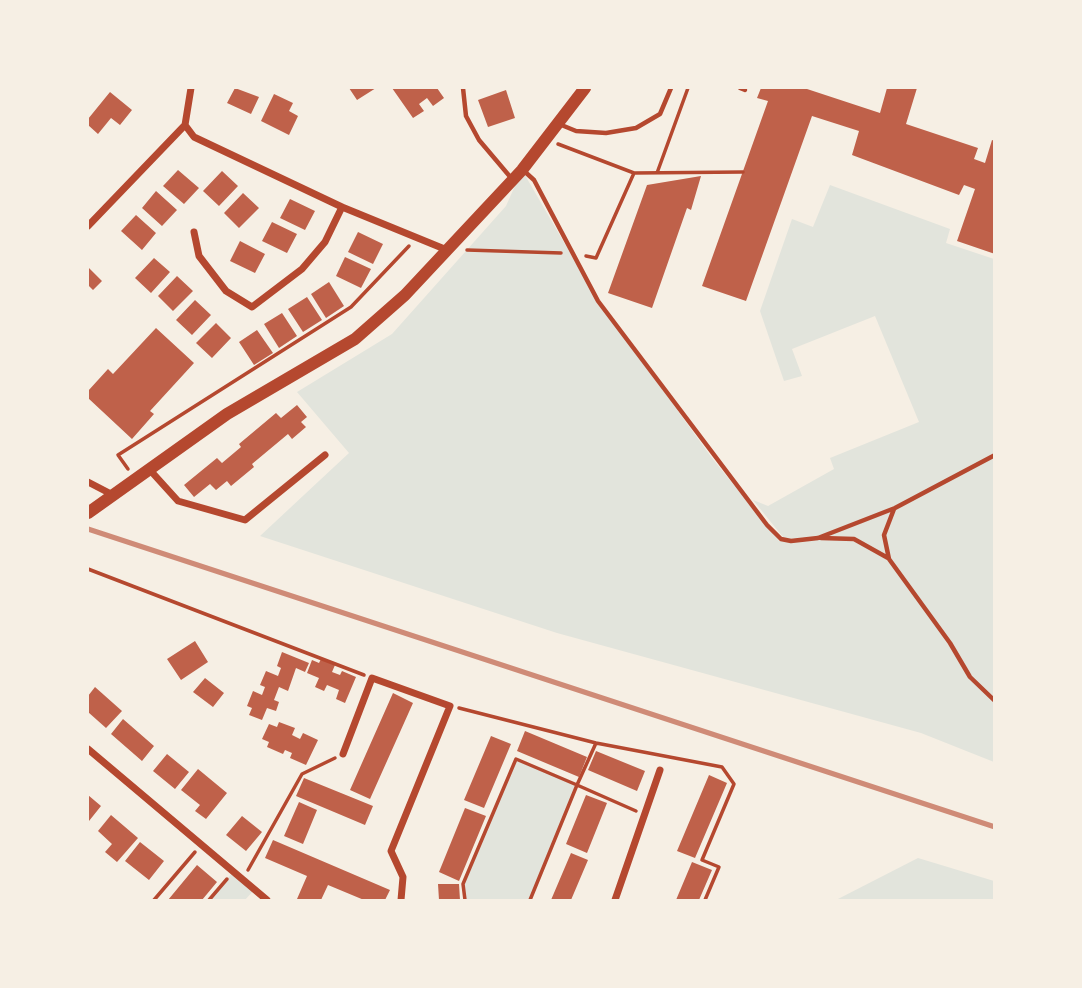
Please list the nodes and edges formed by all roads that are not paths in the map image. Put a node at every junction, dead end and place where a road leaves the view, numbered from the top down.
1 (191, 88) edge
2 (463, 88) edge
3 (586, 88) edge
4 (671, 88) edge
5 (559, 124) junction
6 (185, 125) junction
7 (522, 170) junction
8 (512, 180) junction
9 (342, 207) junction
10 (88, 226) edge
11 (194, 232) dead end
12 (447, 250) junction
13 (325, 455) dead end
14 (995, 455) edge
15 (149, 470) junction
16 (88, 482) edge
17 (113, 495) junction
18 (895, 508) junction
19 (88, 513) edge
20 (818, 538) junction
21 (888, 559) junction
22 (995, 701) edge
23 (88, 749) edge
24 (343, 754) road end
25 (660, 770) dead end
26 (267, 901) edge
27 (401, 901) edge
28 (615, 901) edge

1 - 6 street
2 - 8 lane
3 - 5 street
4 - 5 lane
5 - 7 street
6 - 9 street
6 - 10 street
7 - 8 street
7 - 20 lane
8 - 12 street
9 - 11 street
9 - 12 street
12 - 15 street
13 - 15 street
14 - 18 lane
15 - 17 street
16 - 17 street
17 - 19 street
18 - 20 lane
18 - 21 lane
20 - 21 lane
21 - 22 lane
23 - 26 street
24 - 27 street
25 - 28 street

